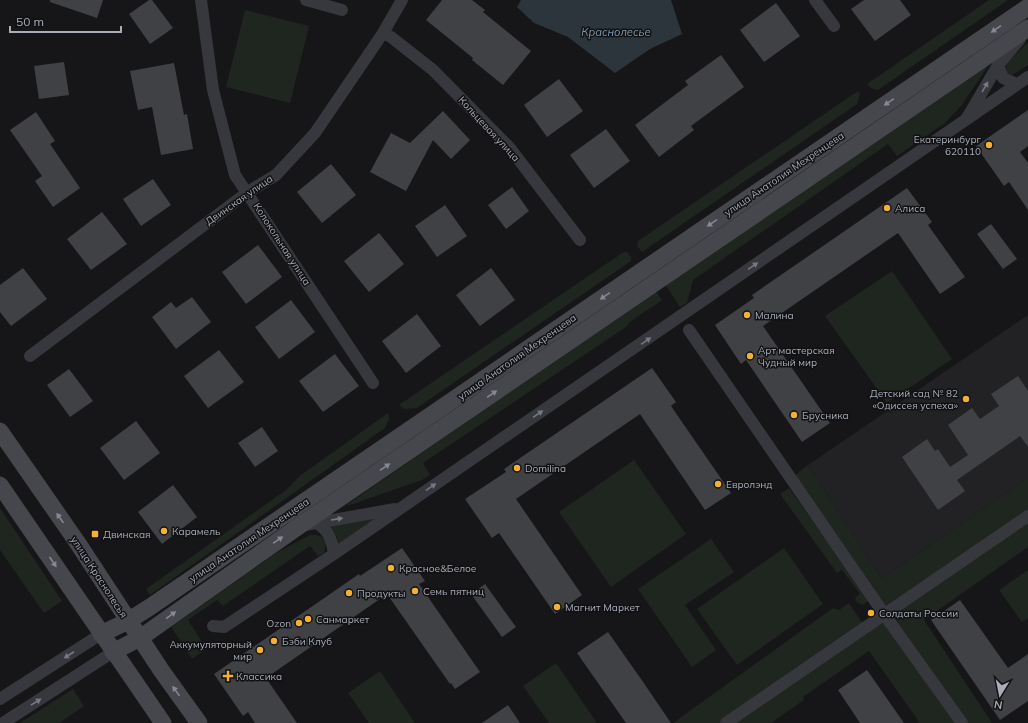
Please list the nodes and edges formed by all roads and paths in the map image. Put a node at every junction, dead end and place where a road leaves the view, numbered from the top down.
1 (201, 0) edge
2 (306, 0) edge
3 (402, 0) edge
4 (815, 0) edge
5 (1028, 7) edge
6 (342, 10) dead end
7 (834, 26) dead end
8 (1028, 29) edge
9 (383, 33) junction
10 (998, 65) junction
11 (1028, 77) edge
12 (1017, 84) junction
13 (966, 121) junction
14 (248, 192) junction
15 (580, 240) dead end
16 (688, 330) dead end
17 (30, 356) dead end
18 (373, 383) dead end
19 (0, 431) edge
20 (2, 492) edge
21 (399, 509) junction
22 (1028, 516) edge
23 (317, 522) junction
24 (299, 526) junction
25 (334, 554) junction
26 (884, 614) junction
27 (128, 621) junction
28 (213, 626) dead end
29 (101, 634) junction
30 (140, 638) junction
31 (113, 652) junction
32 (0, 698) edge
33 (3, 723) edge
34 (164, 723) edge
35 (198, 723) edge
36 (726, 723) edge
37 (962, 723) edge

1 - 14 street, Колокольная улица
2 - 6 street
3 - 9 street, Двинская улица
4 - 7 street
5 -> 27 street, улица Анатолия Мехренцева
8 - 10 street, улица Анатолия Мехренцева
24 -> 8 street, улица Анатолия Мехренцева
9 - 14 street, Двинская улица
9 - 15 street, Кольцевая улица
10 - 12 street
13 -> 10 street, улица Анатолия Мехренцева
11 - 12 street, улица Анатолия Мехренцева
12 - 13 street, улица Анатолия Мехренцева
21 -> 13 street, улица Анатолия Мехренцева
14 - 17 street, Двинская улица
14 - 18 street, Колокольная улица
16 - 26 street
27 -> 19 street, улица Краснолесья
20 -> 29 street
23 -> 21 street, улица Анатолия Мехренцева
21 - 25 street, улица Анатолия Мехренцева
22 - 26 street
23 - 24 street, улица Анатолия Мехренцева
23 - 25 street
30 -> 24 street, улица Анатолия Мехренцева
25 - 28 street, улица Анатолия Мехренцева
26 - 36 street
26 - 37 street
27 - 29 street, улица Анатолия Мехренцева
27 - 30 street, улица Краснолесья
29 - 31 street
29 -> 32 street, улица Анатолия Мехренцева
30 - 31 street, улица Анатолия Мехренцева
35 -> 30 street, улица Краснолесья
33 -> 31 street, улица Анатолия Мехренцева
31 - 34 street

